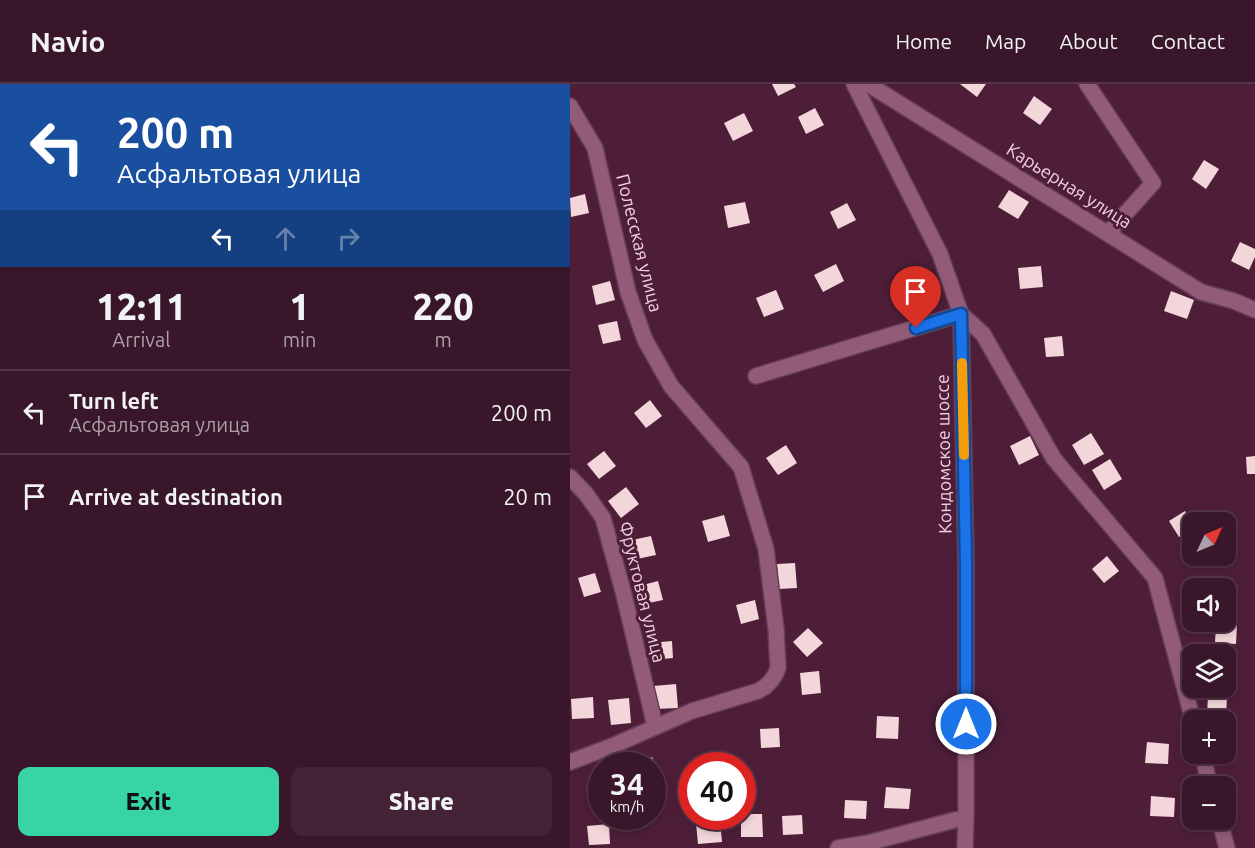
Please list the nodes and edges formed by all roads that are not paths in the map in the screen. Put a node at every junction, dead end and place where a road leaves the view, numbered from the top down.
1 (854, 84) edge
2 (868, 84) edge
3 (1087, 84) edge
4 (570, 106) edge
5 (1108, 233) junction
6 (1255, 310) edge
7 (961, 314) junction
8 (756, 376) dead end
9 (570, 477) edge
10 (1190, 710) edge
11 (655, 726) junction
12 (570, 762) edge
13 (966, 816) junction
14 (1222, 830) edge
15 (838, 848) edge
16 (965, 848) edge
17 (1227, 848) edge

1 - 7 street, Кондомское шоссе
2 - 5 street, Карьерная улица
3 - 5 street
4 - 11 street, Полесская улица
5 - 6 street, Карьерная улица
7 - 8 street
7 - 10 street
7 - 13 street, Кондомское шоссе
9 - 11 street, Фруктовая улица
11 - 12 street
13 - 15 street
13 - 16 street, Кондомское шоссе
14 - 17 street

